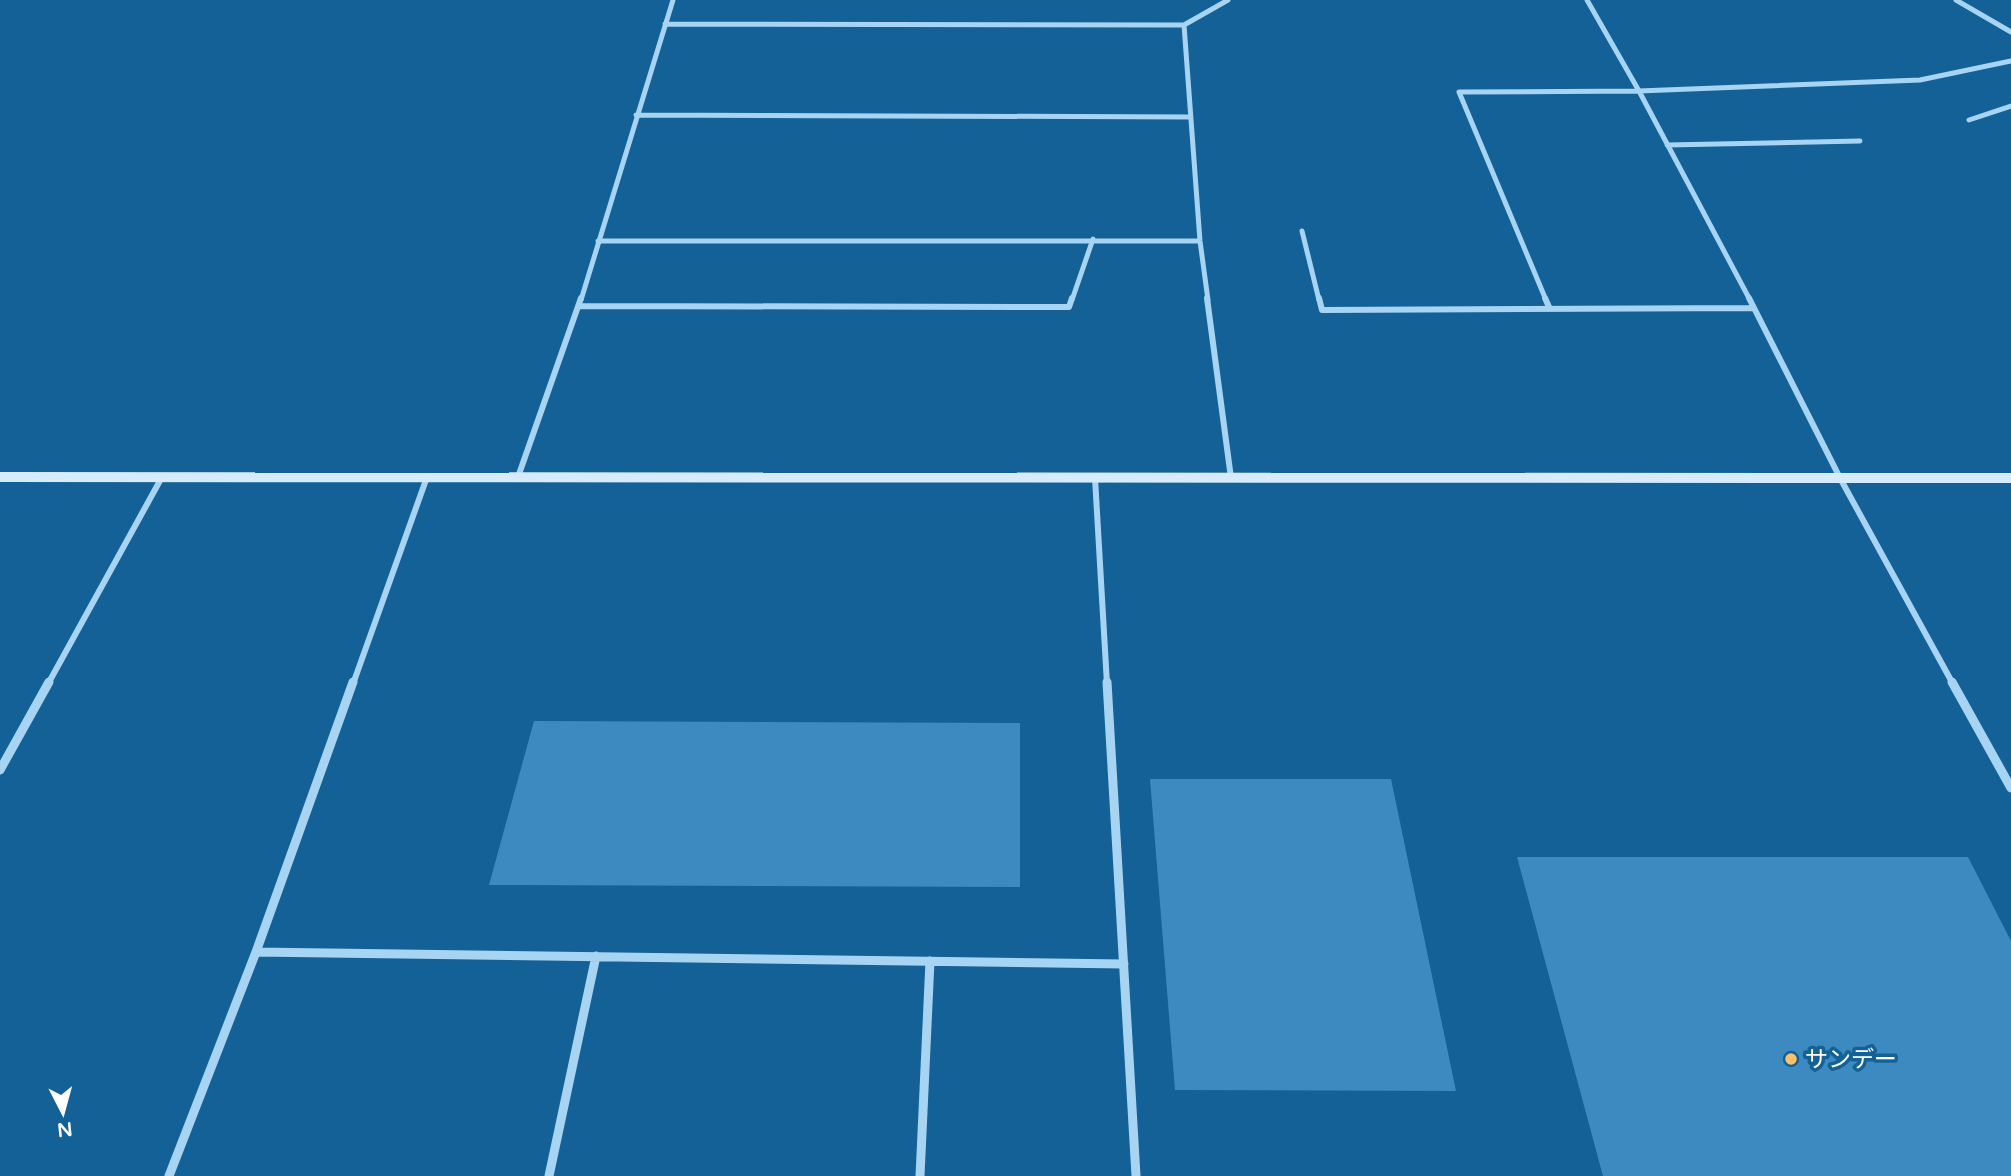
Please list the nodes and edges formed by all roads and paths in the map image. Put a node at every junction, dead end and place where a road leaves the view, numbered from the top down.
1 (673, 0) edge
2 (1228, 0) edge
3 (1587, 0) edge
4 (1956, 0) edge
5 (665, 24) junction
6 (1184, 25) junction
7 (2011, 32) edge
8 (2011, 61) edge
9 (1639, 91) junction
10 (2011, 106) edge
11 (636, 115) junction
12 (1190, 117) junction
13 (1969, 120) dead end
14 (1860, 141) dead end
15 (1667, 145) junction
16 (1303, 231) dead end
17 (1093, 239) junction
18 (598, 240) junction
19 (1200, 241) junction
20 (579, 306) junction
21 (1549, 307) junction
22 (1754, 308) junction
23 (0, 477) edge
24 (162, 477) junction
25 (427, 477) junction
26 (518, 477) junction
27 (1095, 478) junction
28 (1231, 478) junction
29 (1840, 478) junction
30 (2011, 478) edge
31 (0, 769) edge
32 (2011, 788) edge
33 (256, 951) junction
34 (596, 956) junction
35 (930, 961) junction
36 (1124, 964) junction
37 (169, 1176) edge
38 (549, 1176) edge
39 (920, 1176) edge
40 (1136, 1176) edge

1 - 5 street
2 - 6 street
3 - 9 street
4 - 7 street
5 - 6 street
5 - 11 street
6 - 12 street
8 - 9 street
9 - 15 street
9 - 21 street
10 - 13 street
11 - 12 street
11 - 18 street
12 - 19 street
14 - 15 street
15 - 22 street
16 - 21 street
17 - 18 street
17 - 19 street
17 - 20 street
18 - 20 street
19 - 28 street
20 - 26 street
21 - 22 street
22 - 29 street
23 - 24 street
24 - 25 street
24 - 31 street
25 - 26 street
25 - 33 street
26 - 27 street
27 - 28 street
27 - 36 street
28 - 29 street
29 - 30 street
29 - 32 street
33 - 34 street
33 - 37 street
34 - 35 street
34 - 38 street
35 - 36 street
35 - 39 street
36 - 40 street

